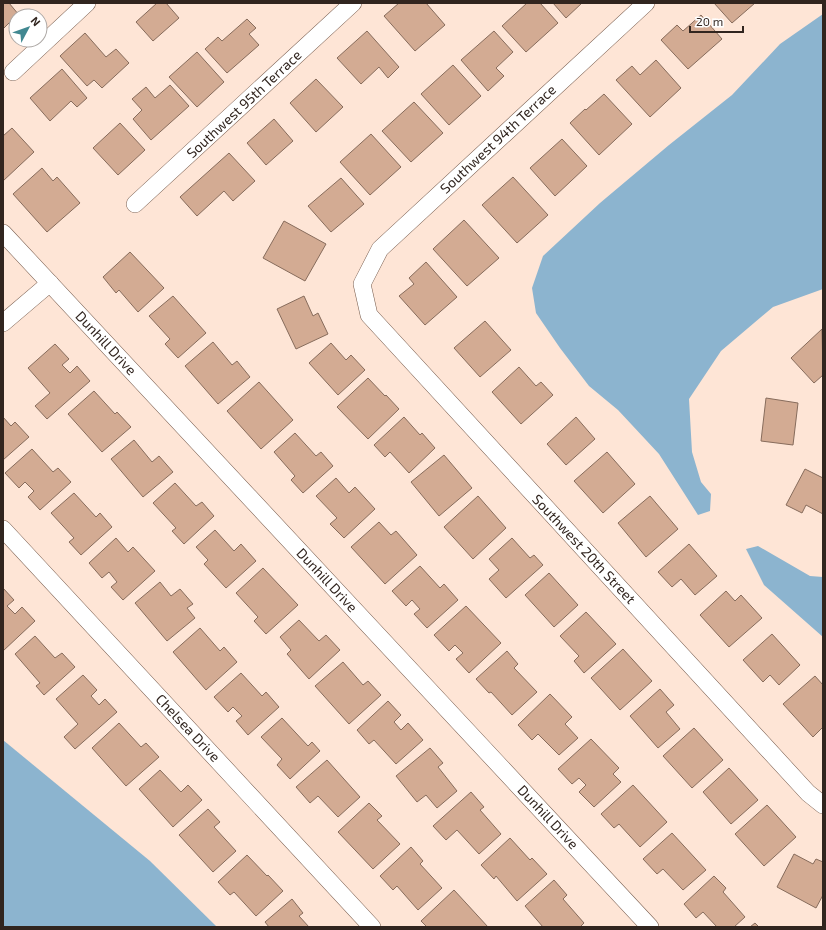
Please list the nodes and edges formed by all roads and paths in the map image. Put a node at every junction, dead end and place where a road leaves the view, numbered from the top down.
1 (87, 3) edge
2 (353, 3) edge
3 (646, 3) edge
4 (13, 72) dead end
5 (135, 204) dead end
6 (3, 233) edge
7 (50, 283) junction
8 (362, 284) joint
9 (3, 323) edge
10 (3, 529) edge
11 (823, 805) edge
12 (372, 927) edge
13 (650, 927) edge

1 - 4 street
2 - 5 street, Southwest 95th Terrace
3 - 8 street, Southwest 94th Terrace
6 - 7 street, Dunhill Drive
7 - 9 street
7 - 13 street, Dunhill Drive
8 - 11 street, Southwest 20th Street
10 - 12 street, Chelsea Drive

